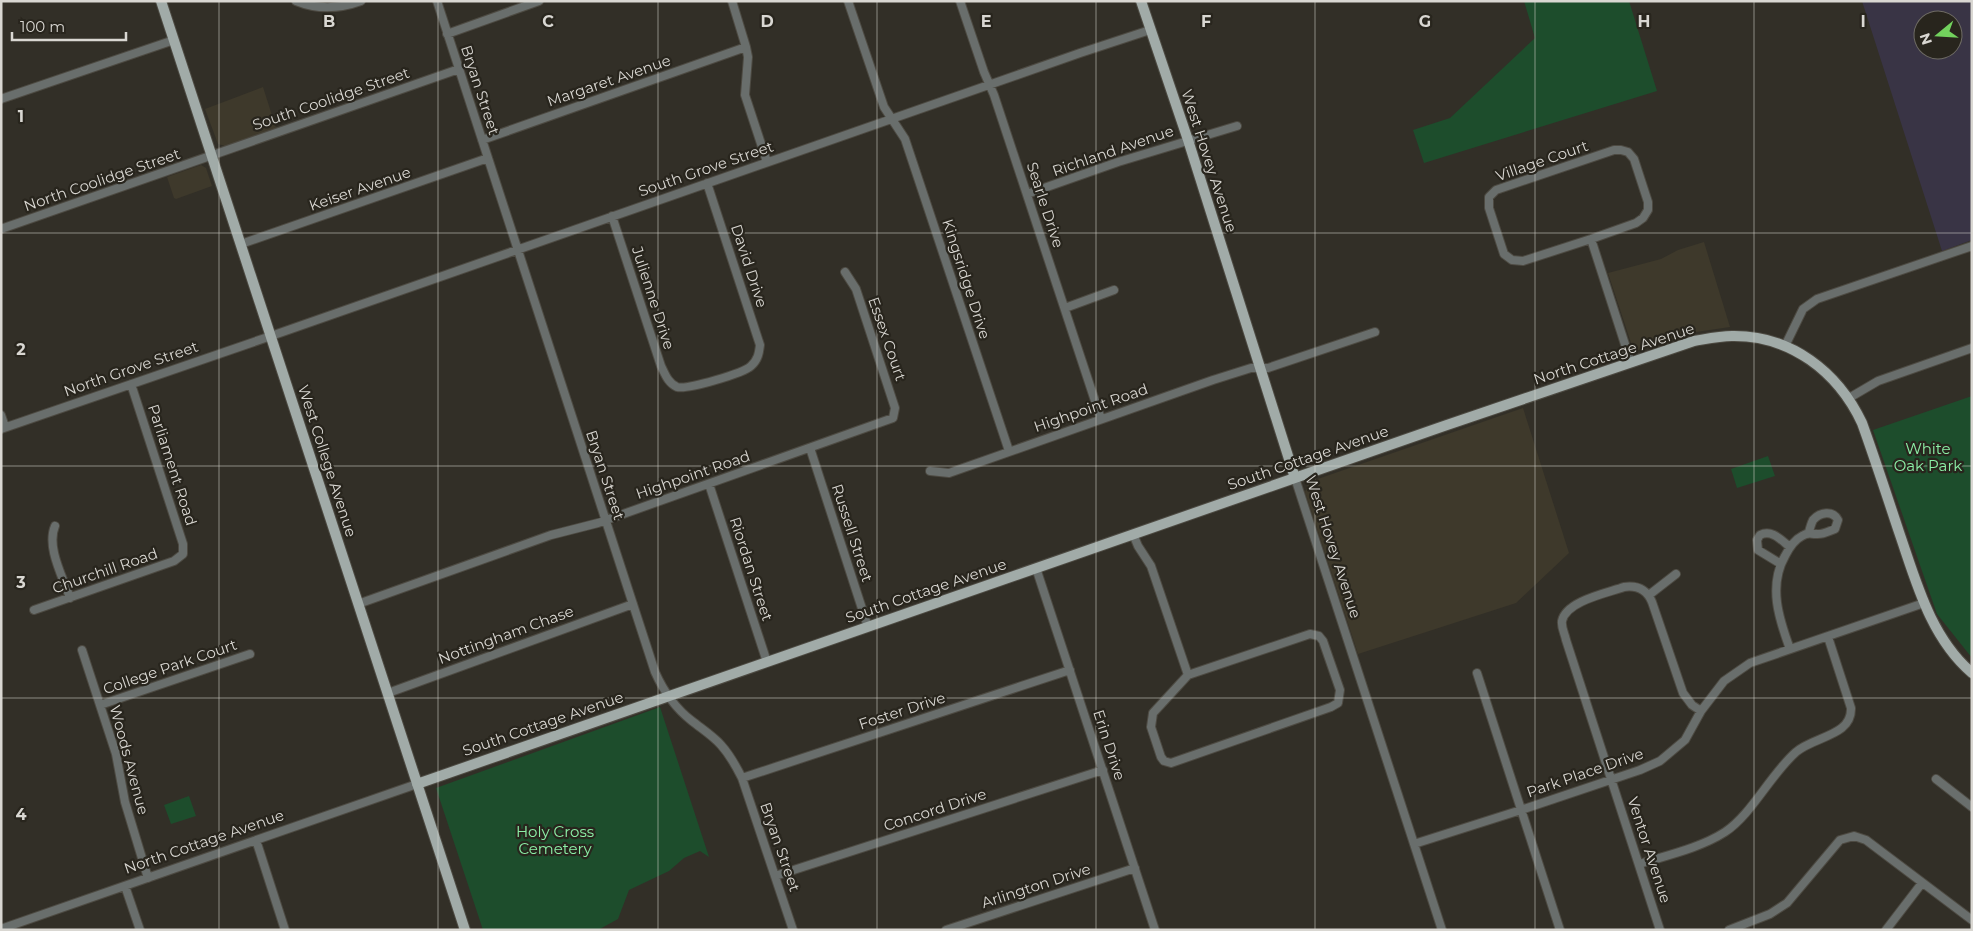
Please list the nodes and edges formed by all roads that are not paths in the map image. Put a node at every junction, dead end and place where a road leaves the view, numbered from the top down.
1 (161, 1) edge
2 (296, 1) edge
3 (360, 1) edge
4 (437, 1) edge
5 (539, 1) edge
6 (732, 1) edge
7 (848, 1) edge
8 (960, 1) edge
9 (1141, 1) edge
10 (1150, 30) junction
11 (447, 34) junction
12 (174, 40) junction
13 (746, 47) junction
14 (459, 69) junction
15 (989, 84) junction
16 (1, 99) edge
17 (892, 118) junction
18 (1236, 126) dead end
19 (482, 140) junction
20 (1188, 140) junction
21 (212, 156) junction
22 (488, 158) junction
23 (767, 162) junction
24 (707, 183) junction
25 (1027, 194) junction
26 (612, 216) junction
27 (1, 229) edge
28 (1591, 239) junction
29 (241, 244) junction
30 (1972, 246) edge
31 (517, 249) junction
32 (845, 272) dead end
33 (1114, 290) dead end
34 (1065, 308) junction
35 (1375, 332) dead end
36 (271, 336) junction
37 (1785, 346) junction
38 (1972, 348) edge
39 (1631, 363) junction
40 (1260, 368) junction
41 (131, 384) junction
42 (674, 385) joint
43 (1849, 398) junction
44 (1, 415) edge
45 (894, 416) joint
46 (1102, 419) junction
47 (1444, 426) joint
48 (3, 428) edge
49 (810, 448) junction
50 (1009, 451) junction
51 (930, 471) dead end
52 (1295, 478) junction
53 (709, 484) junction
54 (606, 520) junction
55 (56, 526) dead end
56 (1809, 532) dead end
57 (1133, 534) junction
58 (1790, 547) junction
59 (183, 554) joint
60 (1781, 564) junction
61 (1036, 568) junction
62 (1676, 574) dead end
63 (1649, 595) junction
64 (70, 598) junction
65 (358, 604) junction
66 (633, 604) junction
67 (1924, 604) junction
68 (34, 610) dead end
69 (868, 627) junction
70 (1828, 637) junction
71 (1790, 649) junction
72 (82, 650) dead end
73 (250, 654) dead end
74 (767, 662) junction
75 (1070, 670) junction
76 (1476, 673) dead end
77 (1972, 673) edge
78 (1188, 675) junction
79 (388, 693) junction
80 (669, 696) junction
81 (100, 706) junction
82 (1701, 710) junction
83 (1102, 770) junction
84 (742, 778) junction
85 (1612, 779) junction
86 (1936, 780) dead end
87 (417, 784) junction
88 (1972, 807) edge
89 (1521, 810) junction
90 (256, 840) junction
91 (1414, 844) junction
92 (1640, 864) junction
93 (1135, 868) junction
94 (775, 876) junction
95 (148, 878) junction
96 (1922, 883) junction
97 (125, 886) junction
98 (1972, 920) edge
99 (25, 921) junction
100 (1, 929) edge
101 (28, 930) edge
102 (140, 930) edge
103 (285, 930) edge
104 (465, 930) edge
105 (793, 930) edge
106 (946, 930) edge
107 (1155, 930) edge
108 (1442, 930) edge
109 (1560, 930) edge
110 (1660, 930) edge
111 (1729, 930) edge
112 (1886, 930) edge

1 - 12 main road, West College Avenue
2 - 3 street
4 - 11 street, Bryan Street
5 - 11 street
6 - 13 street
7 - 17 street, Kingsridge Drive
8 - 15 street, Searle Drive
9 - 10 main road, West Hovey Avenue
10 - 15 street, South Grove Street
10 - 20 main road, West Hovey Avenue
11 - 14 street, Bryan Street
12 - 16 street
12 - 21 main road, West College Avenue
13 - 19 street, Margaret Avenue
13 - 23 street
14 - 19 street, Bryan Street
14 - 21 street, South Coolidge Street
15 - 17 street, South Grove Street
15 - 25 street, Searle Drive
17 - 23 street, South Grove Street
17 - 50 street, Kingsridge Drive
18 - 20 street, Richland Avenue
19 - 22 street, Bryan Street
20 - 25 street, Richland Avenue
20 - 40 main road, West Hovey Avenue
21 - 27 street, North Coolidge Street
21 - 29 main road, West College Avenue
22 - 29 street, Keiser Avenue
22 - 31 street, Bryan Street
23 - 24 street, South Grove Street
24 - 26 street, South Grove Street
24 - 42 street, David Drive
25 - 34 street, Searle Drive
26 - 31 street, South Grove Street
26 - 42 street, Julienne Drive
28 - 28 street, Village Court
28 - 39 street
29 - 36 main road, West College Avenue
30 - 37 street
31 - 36 street, South Grove Street
31 - 54 street, Bryan Street
32 - 45 street, Essex Court
33 - 34 street
34 - 46 street, Searle Drive
35 - 40 street, Highpoint Road
36 - 41 street, North Grove Street
36 - 65 main road, West College Avenue
37 - 39 main road, North Cottage Avenue
37 - 43 main road, North Cottage Avenue
38 - 43 street
39 - 47 main road, North Cottage Avenue
40 - 46 street, Highpoint Road
40 - 52 main road, West Hovey Avenue
41 - 48 street, North Grove Street
41 - 59 street, Parliament Road
43 - 67 main road, North Cottage Avenue
44 - 48 street
45 - 49 street, Highpoint Road
46 - 50 street, Highpoint Road
47 - 52 main road, South Cottage Avenue
49 - 53 street, Highpoint Road
49 - 69 street, Russell Street
50 - 51 street, Highpoint Road
52 - 57 main road, South Cottage Avenue
52 - 91 street, West Hovey Avenue
53 - 54 street, Highpoint Road
53 - 74 street, Riordan Street
54 - 65 street, Highpoint Road
54 - 66 street, Bryan Street
55 - 64 street
56 - 58 street
57 - 61 main road, South Cottage Avenue
57 - 78 street
58 - 60 street
58 - 60 street
59 - 64 street, Churchill Road
60 - 71 street
61 - 69 main road, South Cottage Avenue
61 - 75 street, Erin Drive
62 - 63 street
63 - 82 street
63 - 85 street, Ventor Avenue
64 - 68 street, Churchill Road
65 - 79 main road, West College Avenue
66 - 79 street, Nottingham Chase
66 - 80 street, Bryan Street
67 - 70 street, Park Place Drive
67 - 77 main road, North Cottage Avenue
69 - 74 main road, South Cottage Avenue
70 - 71 street, Park Place Drive
70 - 92 street
71 - 82 street, Park Place Drive
72 - 81 street, Woods Avenue
73 - 81 street, College Park Court
74 - 80 main road, South Cottage Avenue
75 - 83 street, Erin Drive
75 - 84 street, Foster Drive
76 - 89 street
78 - 78 street
79 - 87 main road, West College Avenue
80 - 84 street, Bryan Street
80 - 87 main road, South Cottage Avenue
81 - 95 street, Woods Avenue
82 - 85 street, Park Place Drive
83 - 93 street, Erin Drive
83 - 94 street, Concord Drive
84 - 94 street, Bryan Street
85 - 89 street, Park Place Drive
85 - 92 street, Ventor Avenue
86 - 88 street
87 - 90 street, North Cottage Avenue
87 - 104 main road, West College Avenue
89 - 91 street, Park Place Drive
89 - 109 street
90 - 95 street, North Cottage Avenue
90 - 103 street
91 - 108 street, West Hovey Avenue
92 - 110 street, Ventor Avenue
93 - 106 street, Arlington Drive
93 - 107 street, Erin Drive
94 - 105 street, Bryan Street
95 - 97 street, North Cottage Avenue
96 - 98 street
96 - 111 street
96 - 112 street
97 - 99 street, North Cottage Avenue
97 - 102 street
99 - 100 street, North Cottage Avenue
99 - 101 street

